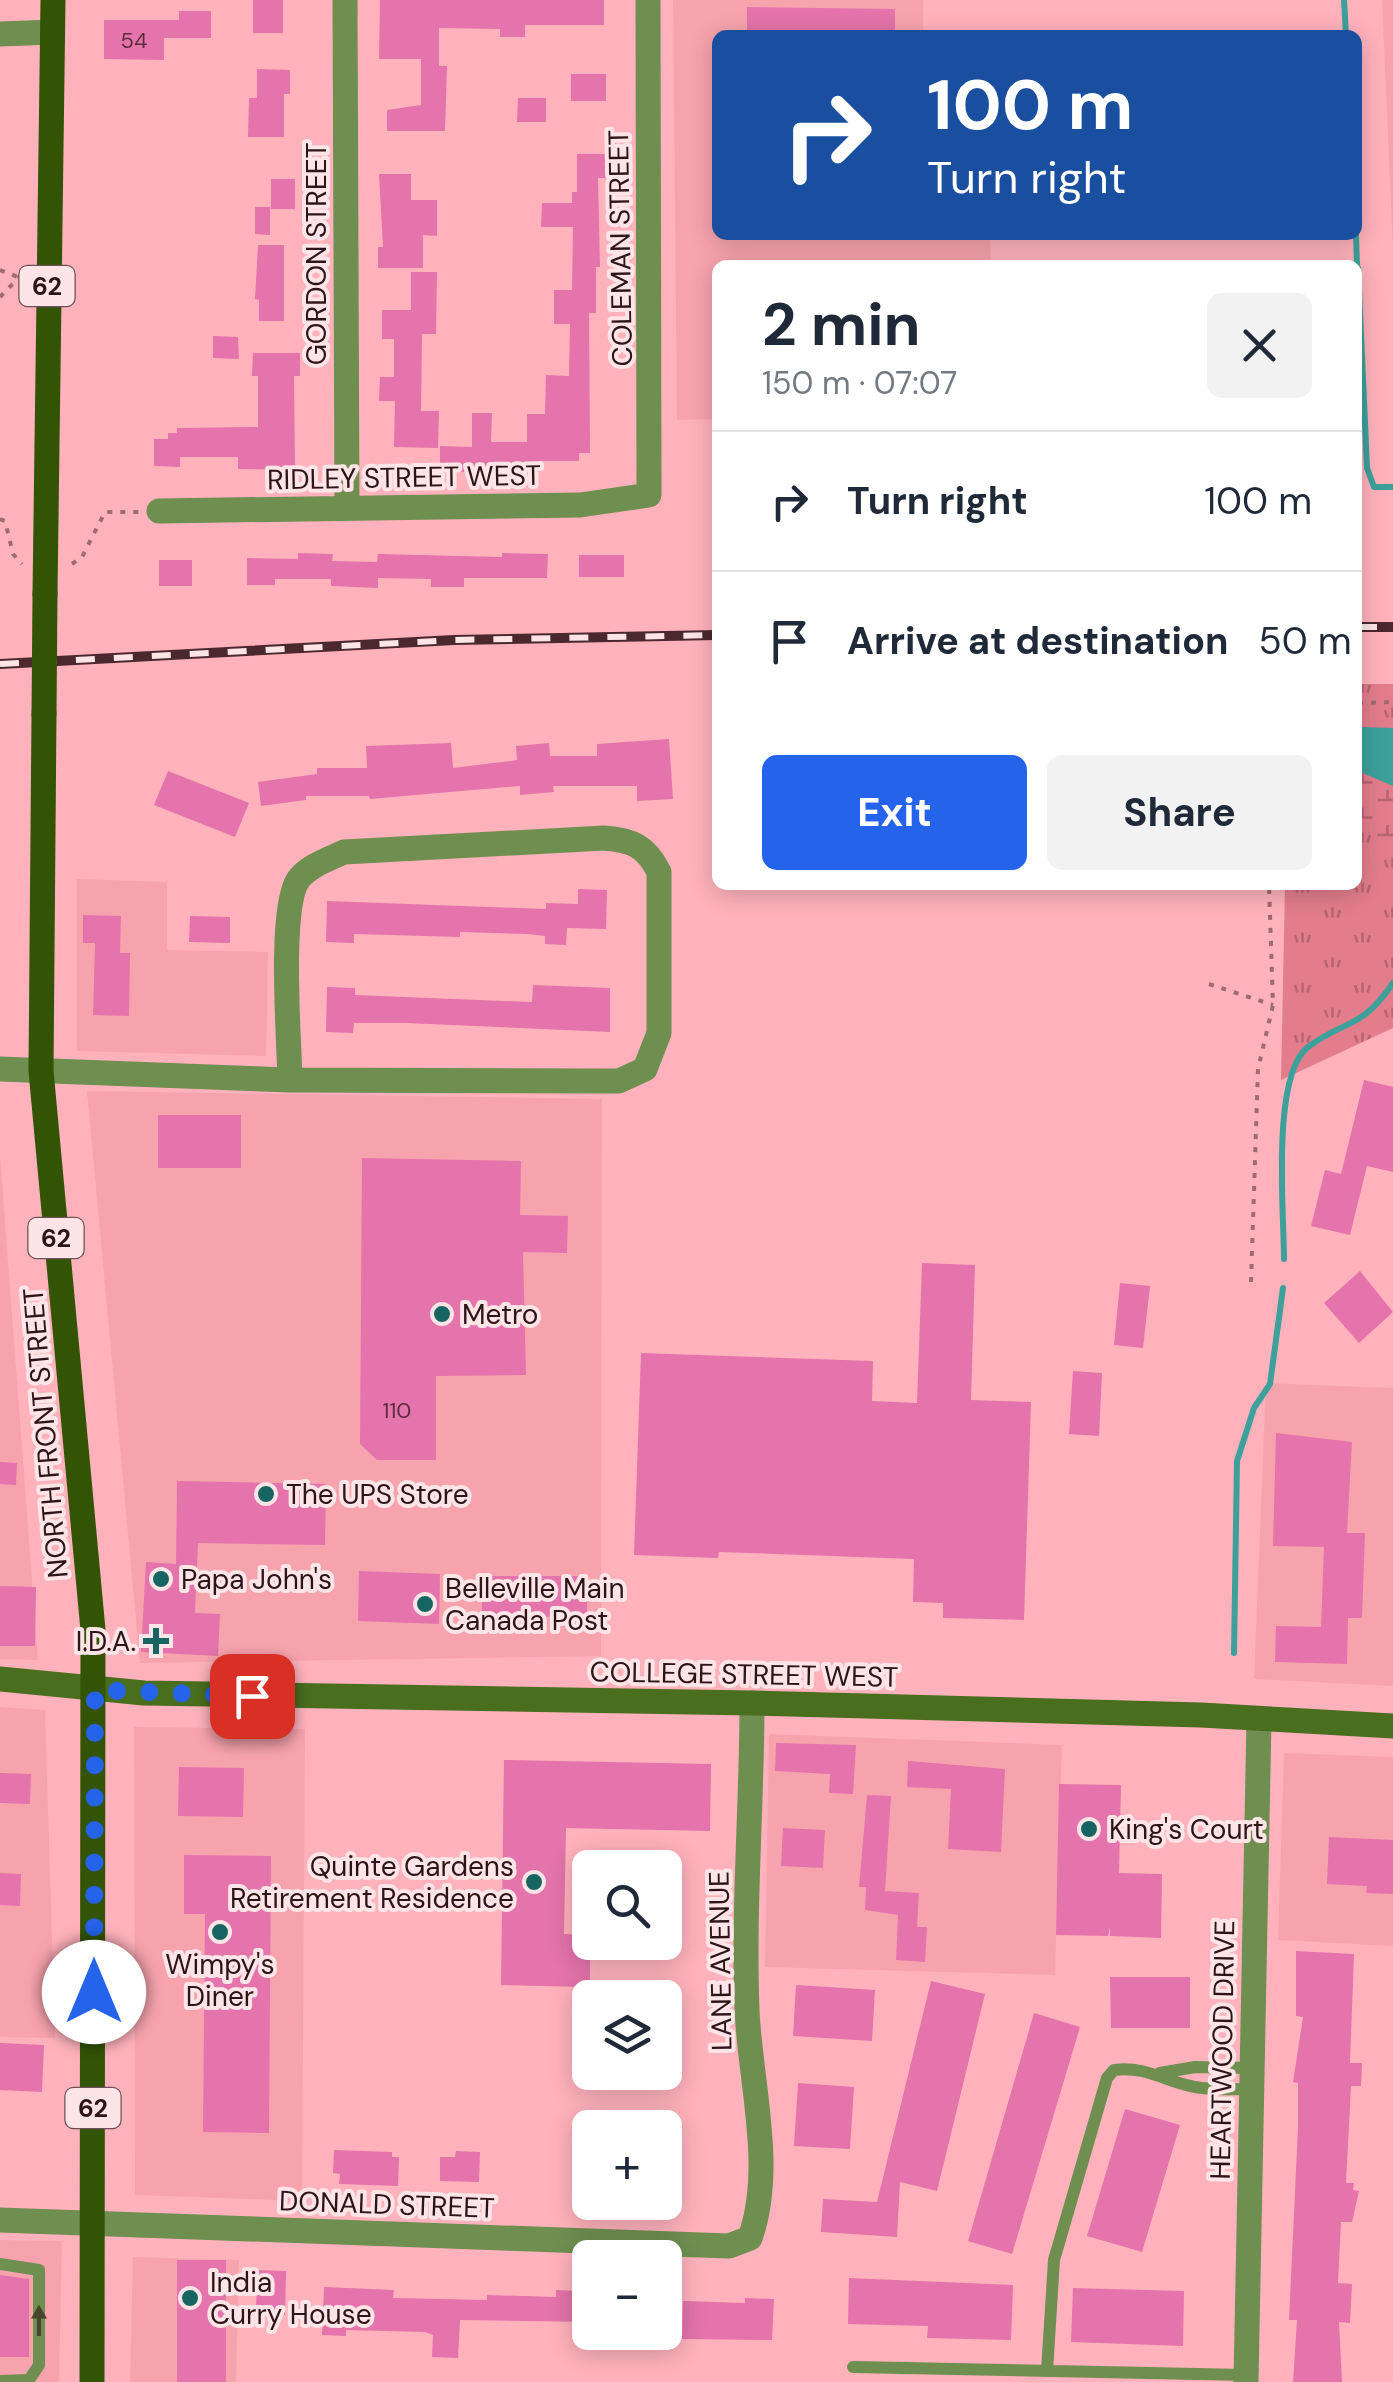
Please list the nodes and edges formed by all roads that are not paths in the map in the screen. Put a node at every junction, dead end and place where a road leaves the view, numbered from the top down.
1 (53, 0) edge
2 (346, 0) edge
3 (648, 0) edge
4 (52, 32) junction
5 (0, 34) edge
6 (649, 495) joint
7 (347, 507) junction
8 (159, 511) road end
9 (0, 1069) edge
10 (40, 1072) junction
11 (290, 1080) junction
12 (0, 1680) edge
13 (95, 1690) junction
14 (752, 1703) junction
15 (1258, 1720) junction
16 (1393, 1726) edge
17 (1160, 2073) junction
18 (1252, 2078) junction
19 (757, 2218) joint
20 (0, 2220) edge
21 (92, 2225) junction
22 (0, 2264) edge
23 (853, 2367) dead end
24 (1047, 2371) junction
25 (1246, 2378) edge
26 (0, 2381) edge
27 (92, 2382) edge

1 - 4 main road, NORTH FRONT STREET / 62
2 - 7 street, GORDON STREET
3 - 6 street, COLEMAN STREET
4 - 5 street
4 - 10 main road, NORTH FRONT STREET / 62, bridge
6 - 7 street, RIDLEY STREET WEST
7 - 8 street, RIDLEY STREET WEST
9 - 10 street
10 - 11 street
10 - 13 main road, NORTH FRONT STREET / 62
11 - 11 street
12 - 13 main road, COLLEGE STREET WEST
13 - 14 main road, COLLEGE STREET WEST
13 - 21 main road, NORTH FRONT STREET / 62
14 - 15 main road, COLLEGE STREET WEST
14 - 19 street, LANE AVENUE
15 - 16 main road, COLLEGE STREET WEST
15 - 18 street, HEARTWOOD DRIVE
17 - 18 lane
17 - 18 lane
17 - 24 lane
18 - 25 street, HEARTWOOD DRIVE
19 - 21 street, DONALD STREET
20 - 21 street, DONALD STREET
21 - 27 main road, NORTH FRONT STREET / 62
26 -> 22 lane
23 - 24 lane
24 - 25 lane

